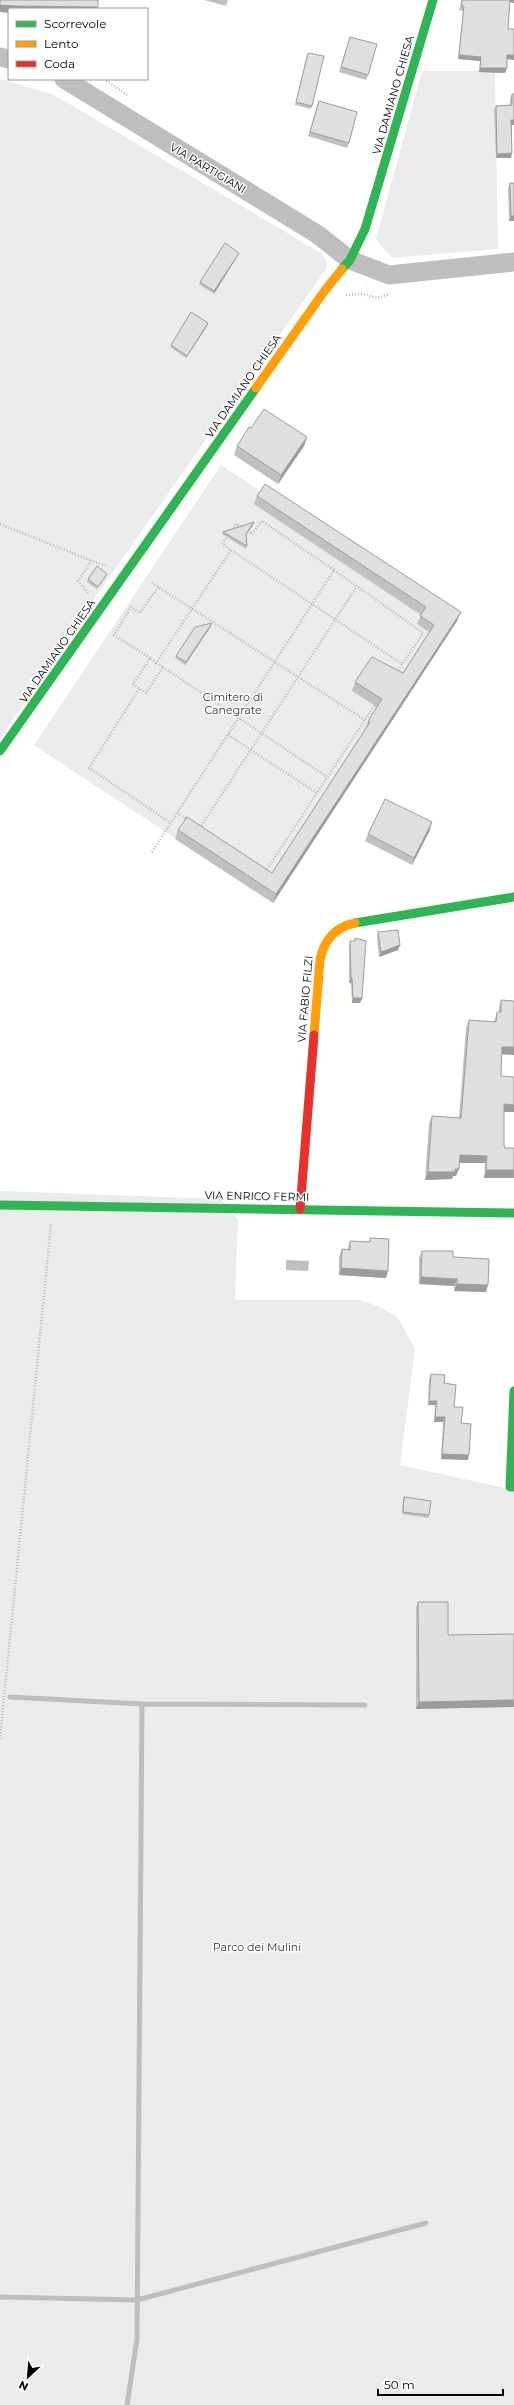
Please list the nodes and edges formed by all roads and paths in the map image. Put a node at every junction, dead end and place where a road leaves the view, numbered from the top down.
1 (433, 0) edge
2 (66, 80) edge
3 (105, 80) edge
4 (128, 96) dead end
5 (350, 260) junction
6 (514, 262) edge
7 (331, 283) junction
8 (395, 292) dead end
9 (0, 524) edge
10 (231, 550) junction
11 (91, 561) junction
12 (112, 567) dead end
13 (334, 570) junction
14 (125, 576) junction
15 (152, 583) dead end
16 (357, 586) junction
17 (158, 587) junction
18 (92, 597) dead end
19 (312, 605) junction
20 (192, 608) junction
21 (335, 620) junction
22 (150, 658) junction
23 (275, 662) junction
24 (156, 663) junction
25 (402, 664) junction
26 (163, 667) junction
27 (298, 676) junction
28 (394, 676) edge
29 (139, 688) junction
30 (377, 701) edge
31 (239, 718) junction
32 (365, 720) junction
33 (261, 733) junction
34 (228, 735) junction
35 (250, 750) junction
36 (0, 751) edge
37 (327, 777) junction
38 (317, 793) junction
39 (177, 813) junction
40 (171, 822) junction
41 (200, 828) junction
42 (206, 832) edge
43 (152, 852) dead end
44 (260, 867) edge
45 (514, 897) edge
46 (0, 1205) edge
47 (300, 1209) junction
48 (514, 1213) edge
49 (51, 1222) dead end
50 (514, 1391) edge
51 (514, 1488) edge
52 (0, 1739) edge

1 - 5 street, VIA DAMIANO CHIESA
2 - 5 street, VIA PARTIGIANI
3 - 4 path
5 - 6 street, VIA PARTIGIANI
5 - 7 street, VIA DAMIANO CHIESA
7 - 8 path
7 - 14 street, VIA DAMIANO CHIESA
9 - 11 path
10 - 13 path
10 - 19 path
10 - 20 path
11 - 12 path
11 - 14 path
11 - 18 path
13 - 16 path
13 - 19 path
14 - 36 street, VIA DAMIANO CHIESA
15 - 17 path
16 - 21 path
16 - 25 path
17 - 20 path
17 - 22 path
19 - 21 path
19 - 23 path
20 - 23 path
20 - 24 path
21 - 25 path
21 - 27 path
22 - 24 path
22 - 29 path
23 - 27 path
23 - 31 path
24 - 26 path
25 - 28 path
26 - 29 path
26 - 31 path
27 - 32 path
27 - 33 path
29 - 40 path
30 - 32 path
31 - 33 path
31 - 34 path
32 - 37 path
33 - 35 path
33 - 37 path
34 - 35 path
34 - 39 path
35 - 38 path
35 - 41 path
37 - 38 path
38 - 44 path
39 - 40 path
39 - 41 path
40 - 43 path
41 - 42 path
45 - 47 street, VIA FABIO FILZI
46 - 47 street, VIA ENRICO FERMI
47 - 48 street, VIA ENRICO FERMI
49 - 52 path
50 - 51 street

